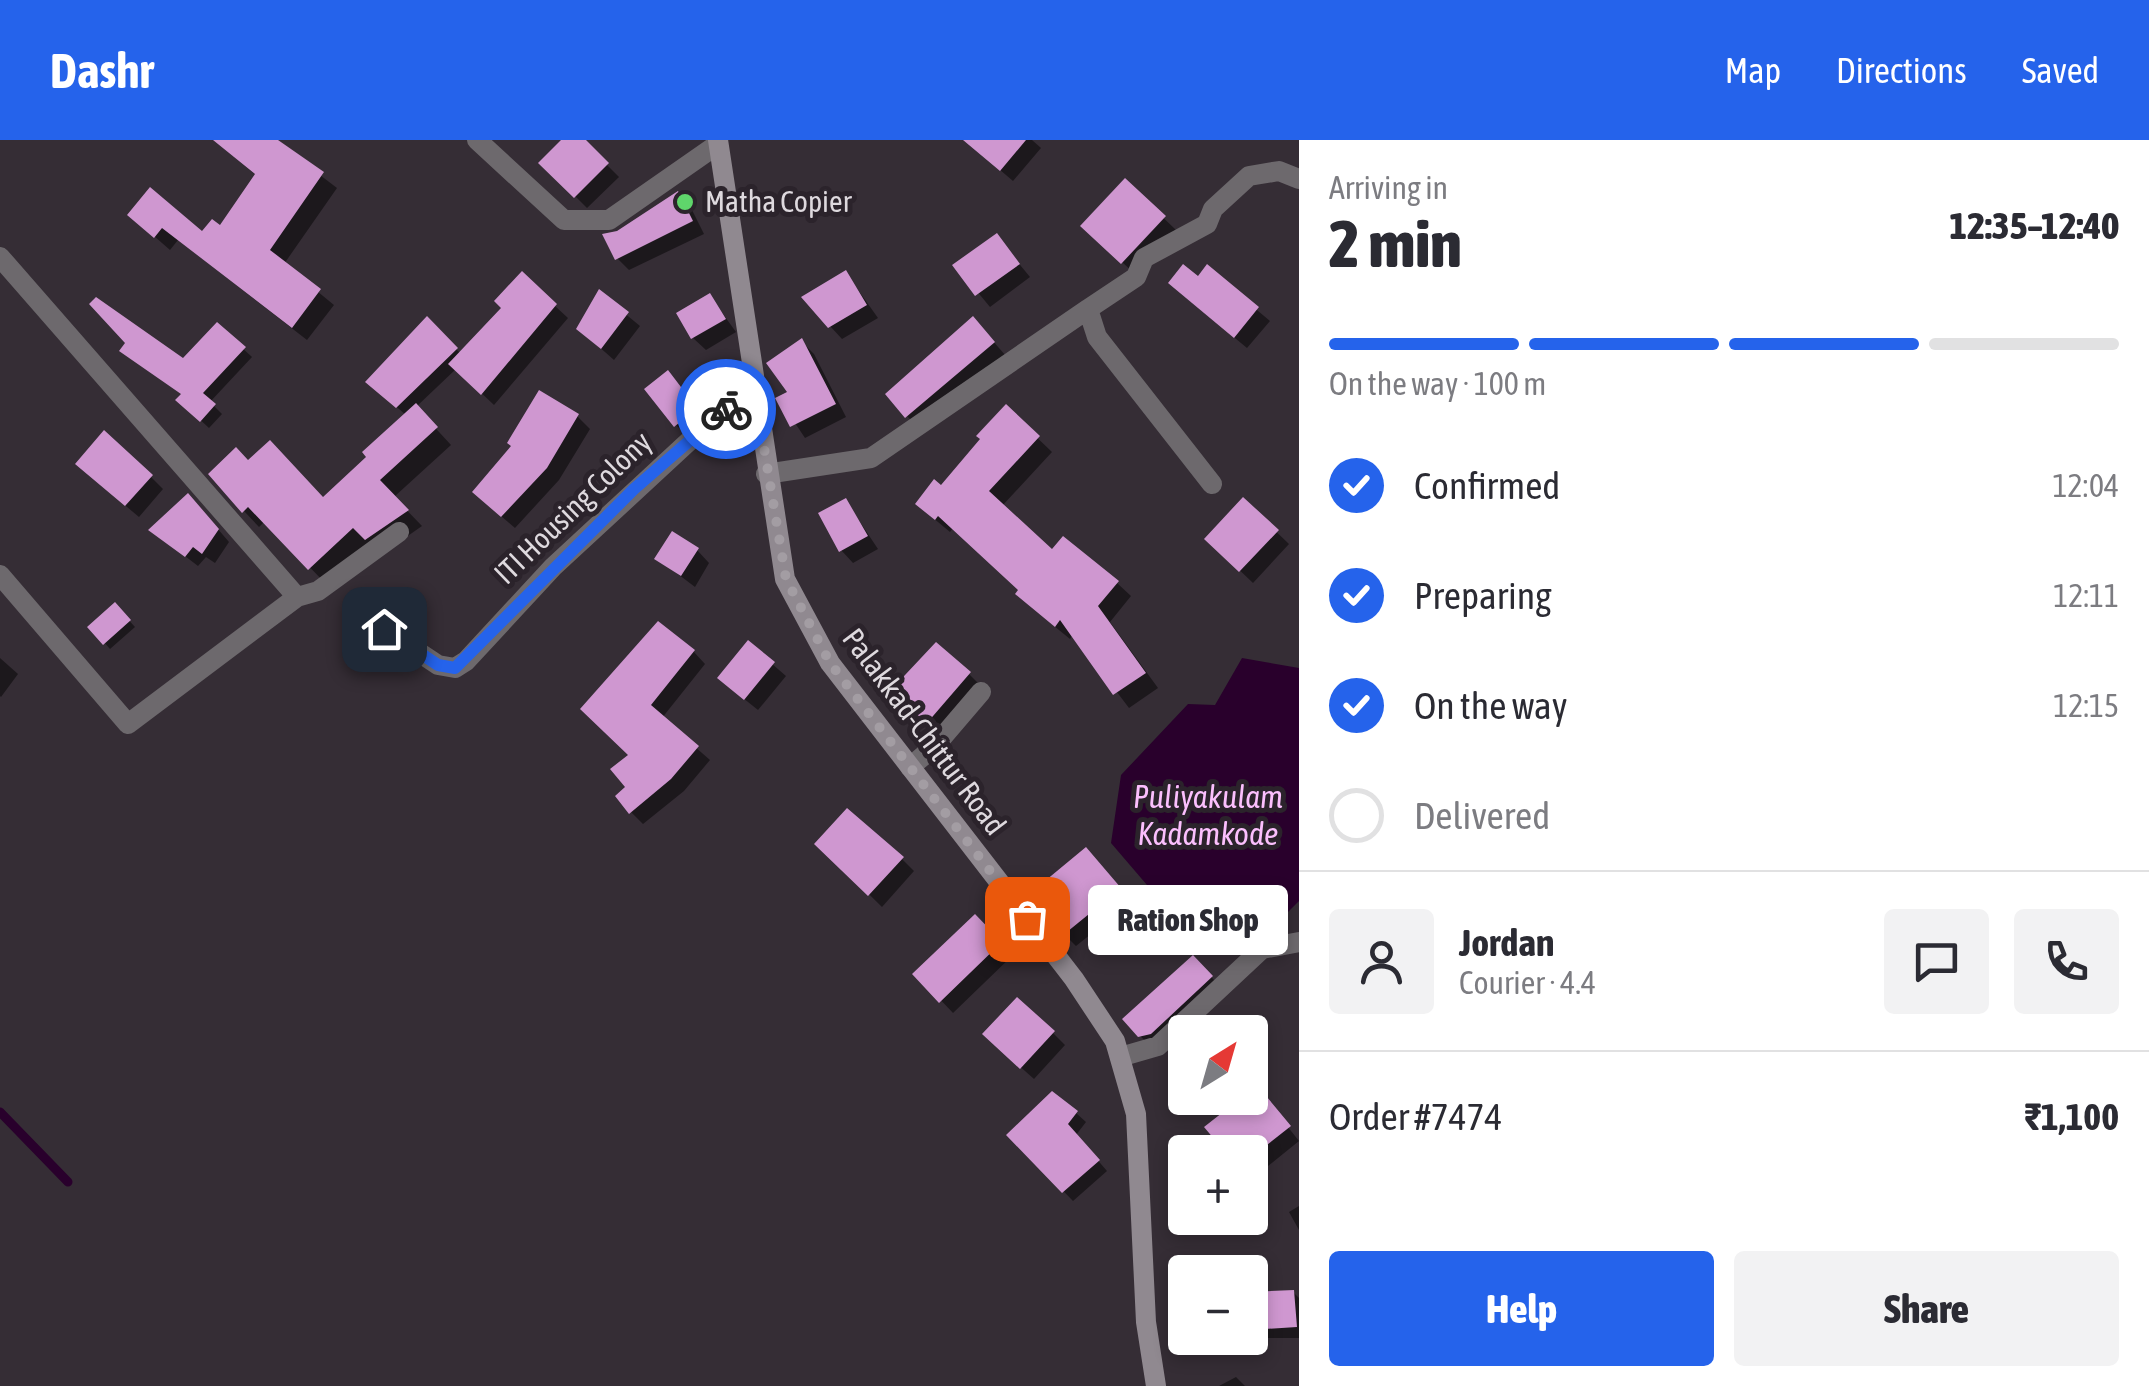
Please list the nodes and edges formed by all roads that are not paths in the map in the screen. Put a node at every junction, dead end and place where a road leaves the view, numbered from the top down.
1 (477, 140) edge
2 (718, 142) edge
3 (1299, 179) edge
4 (0, 256) edge
5 (1088, 309) junction
6 (753, 382) junction
7 (766, 474) junction
8 (1212, 484) dead end
9 (399, 532) dead end
10 (0, 576) edge
11 (297, 597) junction
12 (384, 629) dead end
13 (981, 692) dead end
14 (910, 767) junction
15 (1299, 942) edge
16 (1120, 1057) junction
17 (1156, 1386) edge

1 - 2 street
2 - 6 main road, Palakkad-Chittur Road
3 - 5 street
4 - 11 street
5 - 7 street
5 - 8 street
6 - 7 main road, Palakkad-Chittur Road
6 - 12 street, ITI Housing Colony
7 - 14 main road, Palakkad-Chittur Road
9 - 11 street
10 - 11 street
13 - 14 street
14 - 16 main road, Palakkad-Chittur Road
15 - 16 street
16 - 17 main road, Palakkad-Chittur Road

